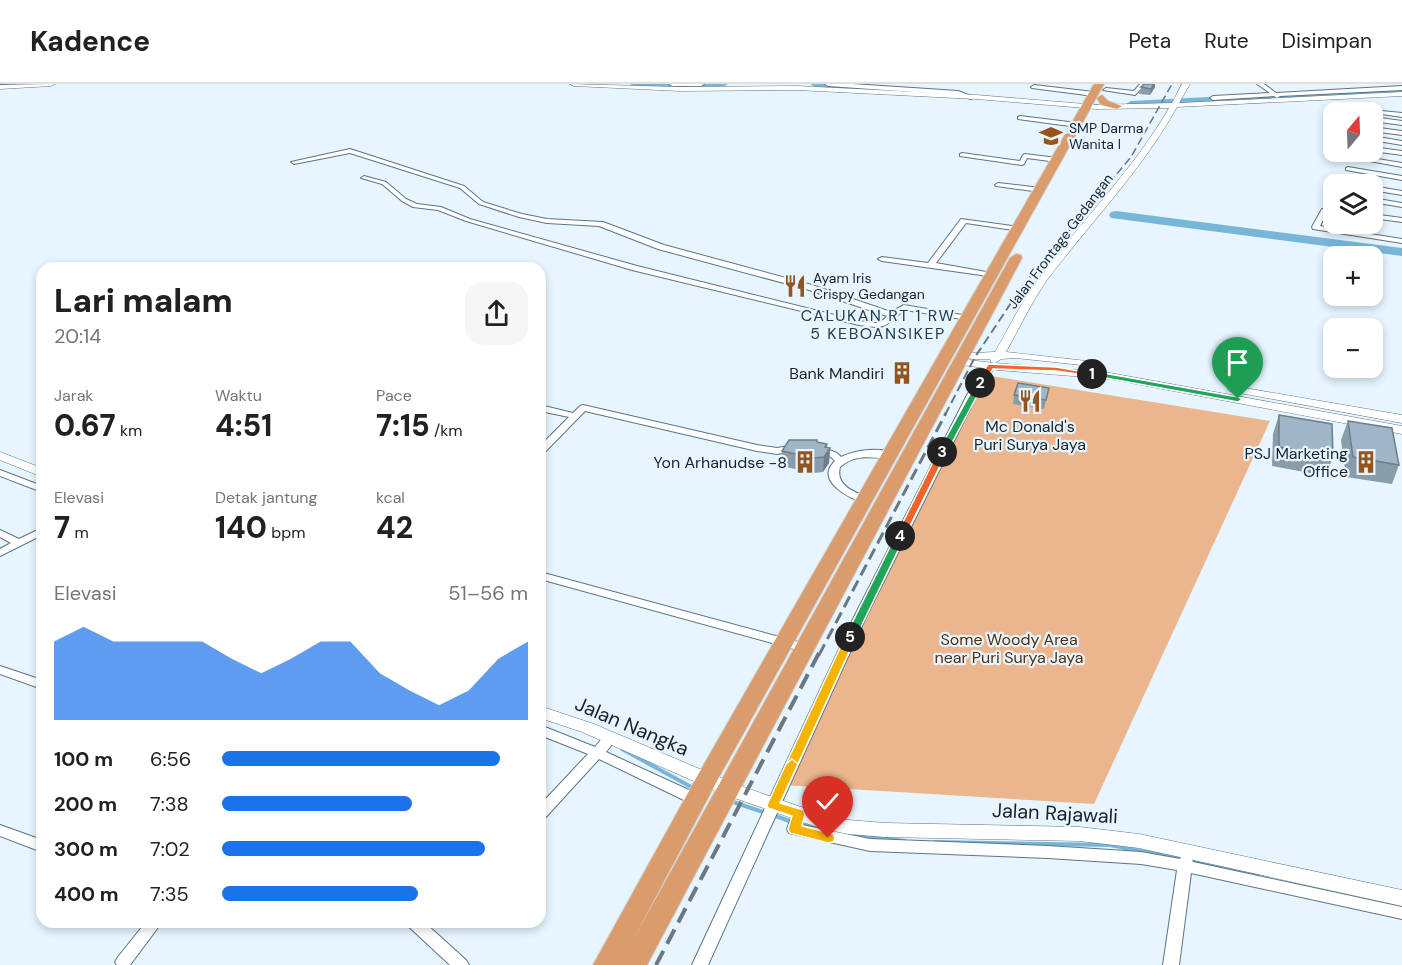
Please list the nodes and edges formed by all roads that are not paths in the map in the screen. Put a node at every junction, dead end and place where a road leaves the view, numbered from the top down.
1 (51, 84) edge
2 (574, 84) edge
3 (701, 84) edge
4 (828, 84) edge
5 (1143, 84) edge
6 (1186, 84) edge
7 (1260, 84) edge
8 (1310, 84) edge
9 (1364, 84) edge
10 (736, 85) edge
11 (672, 86) edge
12 (0, 87) edge
13 (1034, 87) dead end
14 (1402, 88) edge
15 (1311, 93) junction
16 (1373, 93) junction
17 (1402, 94) edge
18 (973, 97) junction
19 (1098, 97) edge
20 (1213, 98) dead end
21 (1281, 98) junction
22 (1176, 103) junction
23 (1117, 106) joint
24 (1136, 107) junction
25 (1383, 113) edge
26 (1402, 115) edge
27 (1020, 118) dead end
28 (1383, 120) edge
29 (1402, 123) edge
30 (1077, 125) junction
31 (1383, 130) edge
32 (1402, 133) edge
33 (1383, 140) edge
34 (1402, 143) edge
35 (1383, 150) edge
36 (1402, 153) edge
37 (963, 154) dead end
38 (1057, 160) junction
39 (294, 162) dead end
40 (1383, 162) edge
41 (1402, 165) edge
42 (1348, 169) dead end
43 (364, 177) dead end
44 (1402, 178) edge
45 (998, 185) dead end
46 (1041, 190) junction
47 (1383, 190) edge
48 (1402, 193) edge
49 (1383, 201) edge
50 (1401, 203) edge
51 (1323, 212) edge
52 (1383, 217) edge
53 (1402, 220) edge
54 (1323, 227) edge
55 (1019, 228) junction
56 (1362, 234) edge
57 (1402, 241) edge
58 (882, 259) dead end
59 (932, 265) junction
60 (992, 275) junction
61 (892, 315) junction
62 (968, 318) junction
63 (999, 356) junction
64 (954, 357) junction
65 (991, 366) junction
66 (546, 409) edge
67 (574, 416) junction
68 (1402, 419) edge
69 (1402, 430) edge
70 (546, 446) edge
71 (891, 455) junction
72 (0, 456) edge
73 (840, 461) junction
74 (18, 472) edge
75 (36, 485) edge
76 (865, 500) junction
77 (0, 533) edge
78 (36, 534) edge
79 (18, 543) junction
80 (0, 553) edge
81 (546, 577) edge
82 (784, 643) junction
83 (805, 648) junction
84 (0, 670) edge
85 (36, 683) edge
86 (546, 714) edge
87 (546, 732) edge
88 (609, 739) junction
89 (596, 751) junction
90 (712, 793) junction
91 (546, 807) edge
92 (770, 811) junction
93 (0, 830) edge
94 (36, 844) edge
95 (1186, 858) junction
96 (1402, 898) edge
97 (1402, 913) edge
98 (150, 928) edge
99 (420, 928) edge
100 (123, 962) dead end
101 (461, 965) edge
102 (606, 965) edge
103 (633, 965) edge
104 (700, 965) edge
105 (1171, 965) edge

1 - 12 main road
2 - 11 main road
3 - 11 street
4 - 18 street
5 - 19 street
6 - 22 street, Jalan Frontage Gedangan
7 - 21 street
8 - 15 street
9 - 16 street
10 - 11 main road
10 - 18 main road
13 - 19 street
14 - 16 street
15 - 16 street
15 - 21 street
16 - 17 street
16 - 21 street
18 - 19 main road
19 - 23 highway
19 - 24 street
19 - 30 highway
19 - 64 highway
20 - 21 street
21 - 22 street
22 - 24 street
22 - 63 street, Jalan Frontage Gedangan
23 - 24 street
25 - 26 street
27 - 30 street
28 - 29 street
30 - 38 highway
31 - 32 street
33 - 34 street
35 - 36 street
37 - 38 street
38 - 46 highway
39 - 61 street
40 - 41 street
42 - 44 street
43 - 61 street
45 - 46 street
46 - 55 highway
47 - 48 street
49 - 50 street
51 - 54 street
52 - 53 street
55 - 59 street
55 - 60 highway
56 - 57 street
58 - 59 street
59 - 60 street
60 - 62 highway
61 - 62 street
62 - 64 highway
63 - 64 street
63 - 65 street, Jalan Frontage Gedangan
63 - 68 street
64 - 65 street
64 - 71 highway
64 - 83 highway
65 - 69 street
65 - 92 street
66 - 67 street
67 - 70 street
67 - 73 street
71 - 73 street
71 - 76 highway
72 - 74 street
73 - 76 street
74 - 75 street
76 - 82 highway
77 - 79 street
78 - 79 street
79 - 80 street
81 - 82 street
82 - 83 street
82 - 90 highway
83 - 90 highway
84 - 85 street
86 - 88 street, Jalan Nangka
87 - 89 street
88 - 89 street
88 - 90 street, Jalan Nangka
89 - 90 street
89 - 91 street
90 - 92 street, Jalan Rajawali
90 - 102 highway
90 - 103 highway
92 - 95 street, Jalan Rajawali
92 - 104 street
93 - 94 street
95 - 96 street, Jalan Rajawali
95 - 97 street
95 - 105 street
98 - 100 street
99 - 101 street

